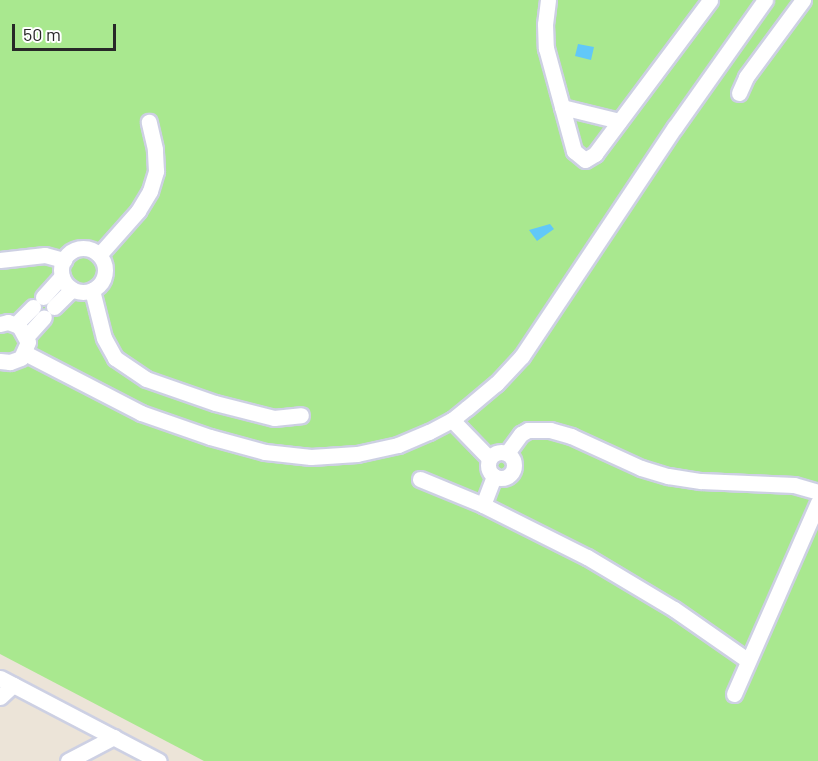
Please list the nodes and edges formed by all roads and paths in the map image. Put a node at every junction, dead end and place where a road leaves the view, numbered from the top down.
1 (548, 0) edge
2 (710, 0) edge
3 (765, 0) edge
4 (803, 0) edge
5 (739, 93) dead end
6 (562, 107) junction
7 (619, 121) junction
8 (149, 122) dead end
9 (99, 255) junction
10 (0, 260) edge
11 (64, 260) junction
12 (62, 276) junction
13 (72, 289) junction
14 (92, 290) junction
15 (43, 307) junction
16 (0, 324) edge
17 (22, 330) junction
18 (25, 353) junction
19 (0, 361) edge
20 (301, 416) dead end
21 (452, 420) junction
22 (507, 453) junction
23 (489, 458) junction
24 (494, 476) junction
25 (420, 479) dead end
26 (818, 492) edge
27 (818, 503) edge
28 (483, 505) junction
29 (747, 660) junction
30 (7, 682) edge
31 (734, 694) dead end
32 (0, 697) edge
33 (114, 737) junction
34 (68, 761) edge
35 (159, 761) edge

1 - 6 street
2 - 7 street
3 - 21 street
4 - 5 street
6 - 7 street
6 - 7 street
8 - 9 street
9 - 11 street
9 - 14 street
10 - 11 street
11 - 12 street
12 - 13 street
12 - 15 street
13 - 14 street
13 - 15 street
14 - 20 street
15 - 17 street
16 - 17 street
17 - 18 street
18 - 19 street
18 - 21 street
21 - 23 street
22 - 23 street
22 - 24 street
22 - 26 street
23 - 24 street
24 - 28 street
25 - 28 street
27 - 29 street
28 - 29 street
29 - 31 street
30 - 32 street
30 - 33 street
33 - 34 street
33 - 35 street

